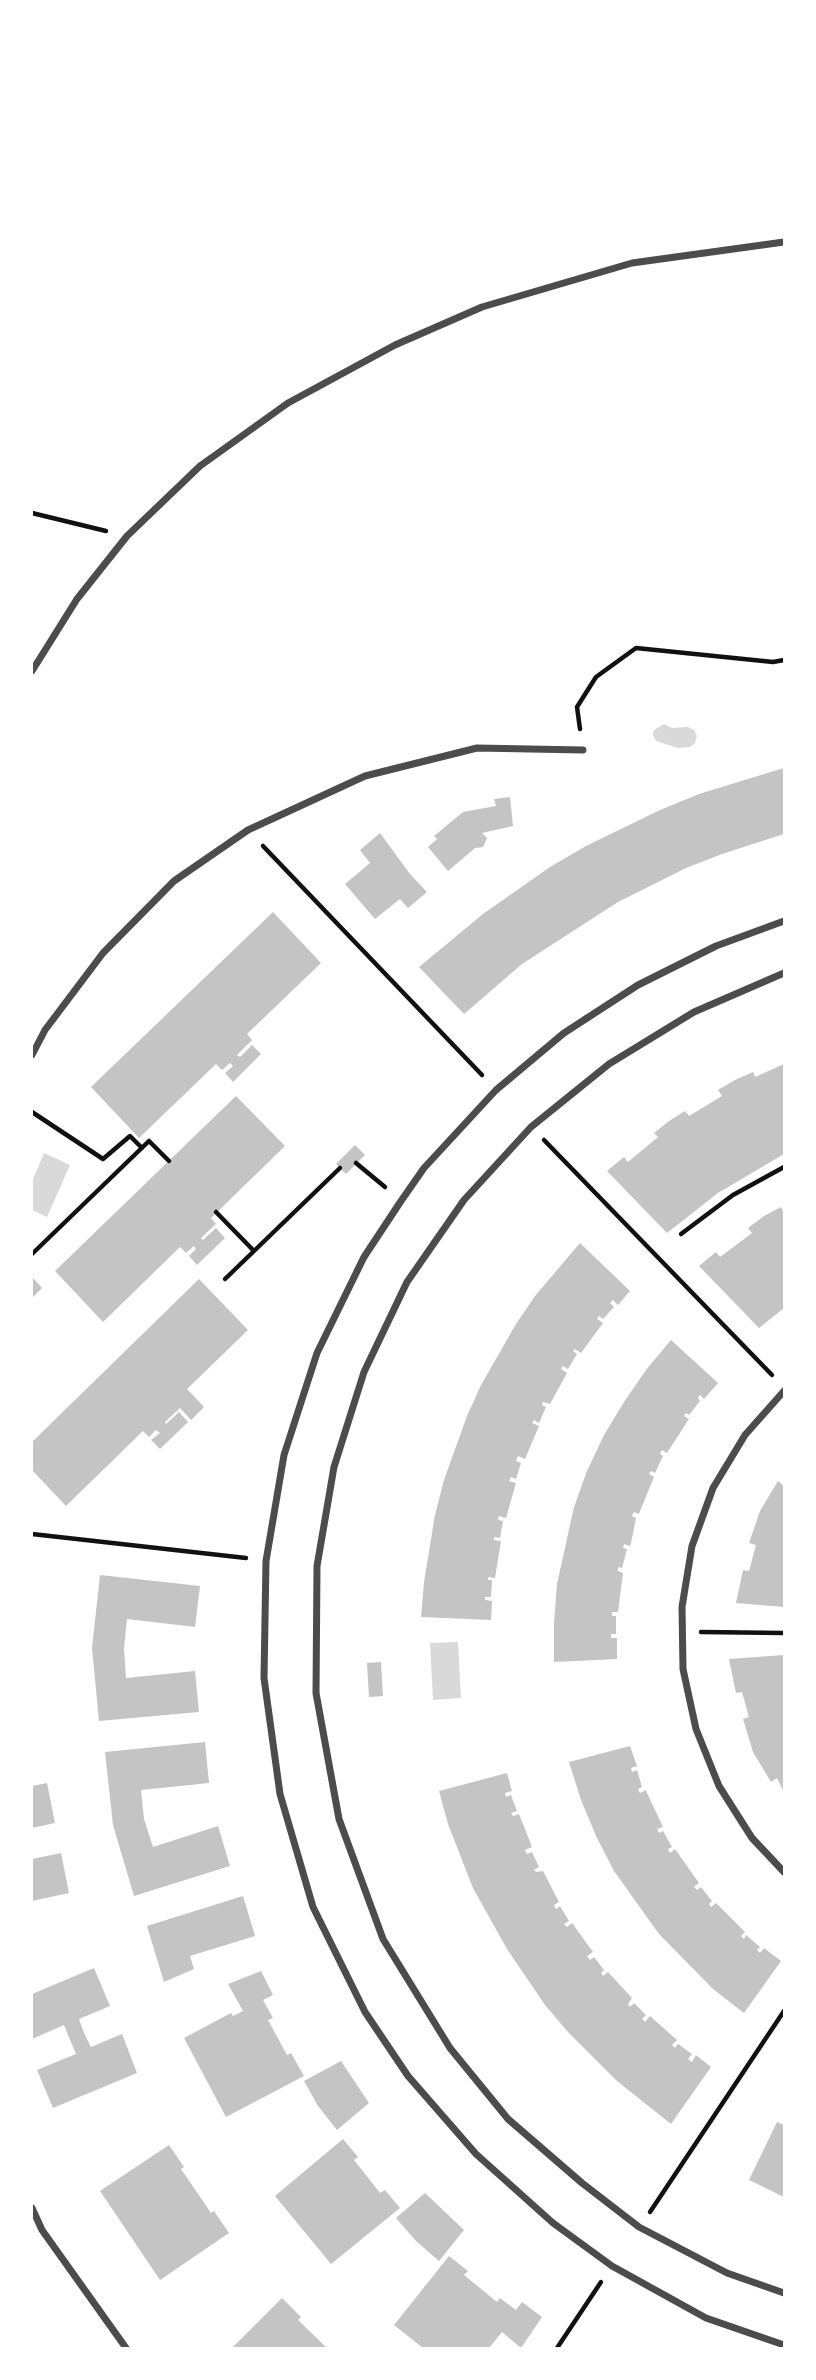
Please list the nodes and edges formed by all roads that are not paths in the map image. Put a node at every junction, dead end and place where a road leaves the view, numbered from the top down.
1 (785, 242) edge
2 (32, 671) edge
3 (583, 750) road end
4 (785, 921) edge
5 (785, 973) edge
6 (32, 1055) edge
7 (785, 1391) edge
8 (785, 1872) edge
9 (32, 2208) edge
10 (785, 2293) edge
11 (785, 2345) edge
12 (125, 2348) edge

1 - 2 street
3 - 6 street
4 - 11 street
5 - 10 street
7 - 8 street
9 - 12 street

